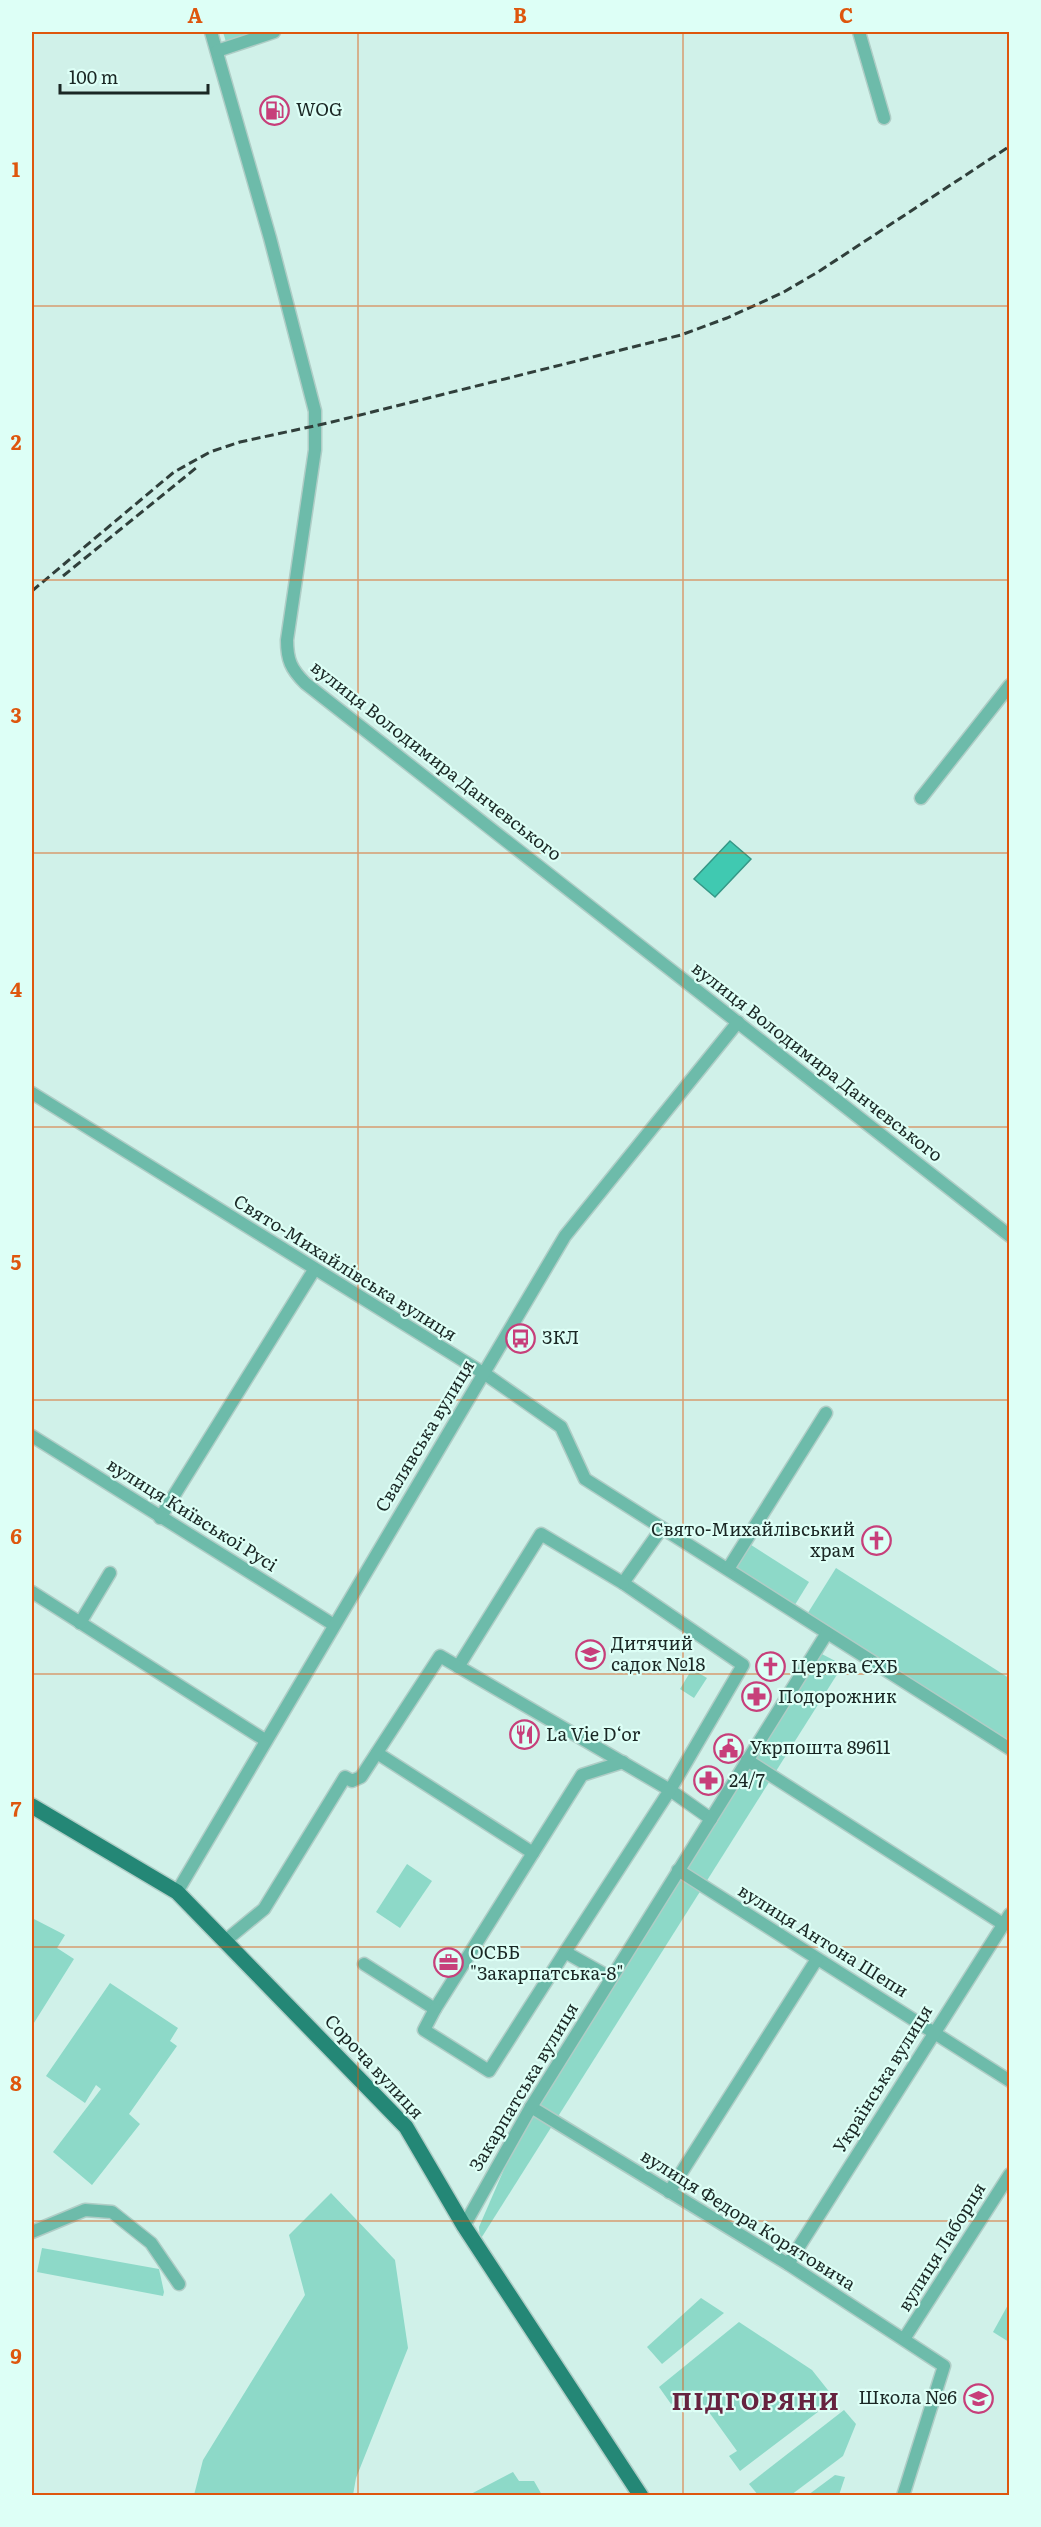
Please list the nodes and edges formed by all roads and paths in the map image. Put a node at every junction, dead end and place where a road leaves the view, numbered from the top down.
1 (274, 32) edge
2 (859, 32) edge
3 (213, 38) edge
4 (884, 118) dead end
5 (1010, 685) edge
6 (921, 798) dead end
7 (738, 1022) junction
8 (32, 1093) edge
9 (1010, 1236) edge
10 (314, 1270) junction
11 (483, 1373) junction
12 (826, 1413) dead end
13 (32, 1436) edge
14 (160, 1518) junction
15 (662, 1528) junction
16 (728, 1569) junction
17 (110, 1573) dead end
18 (623, 1583) junction
19 (32, 1592) edge
20 (80, 1623) junction
21 (334, 1624) junction
22 (827, 1633) junction
23 (458, 1667) junction
24 (266, 1740) junction
25 (1010, 1749) edge
26 (377, 1753) junction
27 (747, 1760) junction
28 (623, 1762) junction
29 (670, 1790) junction
30 (32, 1806) edge
31 (711, 1819) junction
32 (533, 1852) junction
33 (678, 1870) junction
34 (177, 1892) junction
35 (1006, 1919) edge
36 (225, 1941) junction
37 (565, 1952) junction
38 (817, 1959) junction
39 (364, 1964) dead end
40 (611, 1978) junction
41 (435, 2009) junction
42 (934, 2032) junction
43 (1010, 2081) edge
44 (531, 2107) junction
45 (1010, 2174) edge
46 (669, 2192) junction
47 (464, 2226) junction
48 (32, 2232) edge
49 (788, 2264) junction
50 (179, 2284) dead end
51 (904, 2339) junction
52 (641, 2496) edge
53 (903, 2496) edge

1 - 3 street
2 - 4 street
3 - 7 street, вулиця Володимира Данчевського
5 - 6 street
7 - 9 street, вулиця Володимира Данчевського
7 - 11 street, Свалявська вулиця
8 - 10 street, Свято-Михайлівська вулиця
10 - 11 street, Свято-Михайлівська вулиця
10 - 14 street
11 - 15 street, Свято-Михайлівська вулиця
11 - 21 street, Свалявська вулиця
12 - 16 street
13 - 14 street, вулиця Київської Русі
14 - 21 street, вулиця Київської Русі
15 - 16 street, Свято-Михайлівська вулиця
15 - 18 street
16 - 22 street, Свято-Михайлівська вулиця
17 - 20 street
18 - 23 street
18 - 29 street
19 - 20 street
20 - 24 street
21 - 24 street, Свалявська вулиця
22 - 25 street, Свято-Михайлівська вулиця
22 - 27 street, Закарпатська вулиця
23 - 26 street
23 - 28 street
24 - 34 street, Свалявська вулиця
26 - 32 street
26 - 36 street
27 - 31 street, Закарпатська вулиця
27 - 35 street
28 - 29 street
28 - 32 street
29 - 31 street
29 - 37 street
30 - 34 main road, Сороча вулиця
31 - 33 street, Закарпатська вулиця
32 - 41 street
33 - 38 street, вулиця Антона Шепи
33 - 40 street, Закарпатська вулиця
34 - 36 main road, Сороча вулиця
35 - 42 street, Українська вулиця
36 - 47 main road, Сороча вулиця
37 - 40 street
37 - 41 street
38 - 42 street, вулиця Антона Шепи
38 - 46 street
39 - 41 street
40 - 44 street, Закарпатська вулиця
42 - 43 street, вулиця Антона Шепи
42 - 49 street, Українська вулиця
44 - 46 street, вулиця Федора Корятовича
44 - 47 street, Закарпатська вулиця
45 - 51 street, вулиця Лаборця
46 - 49 street, вулиця Федора Корятовича
47 - 52 main road, Сороча вулиця
48 - 50 street
49 - 51 street, вулиця Федора Корятовича
51 - 53 street, вулиця Федора Корятовича

